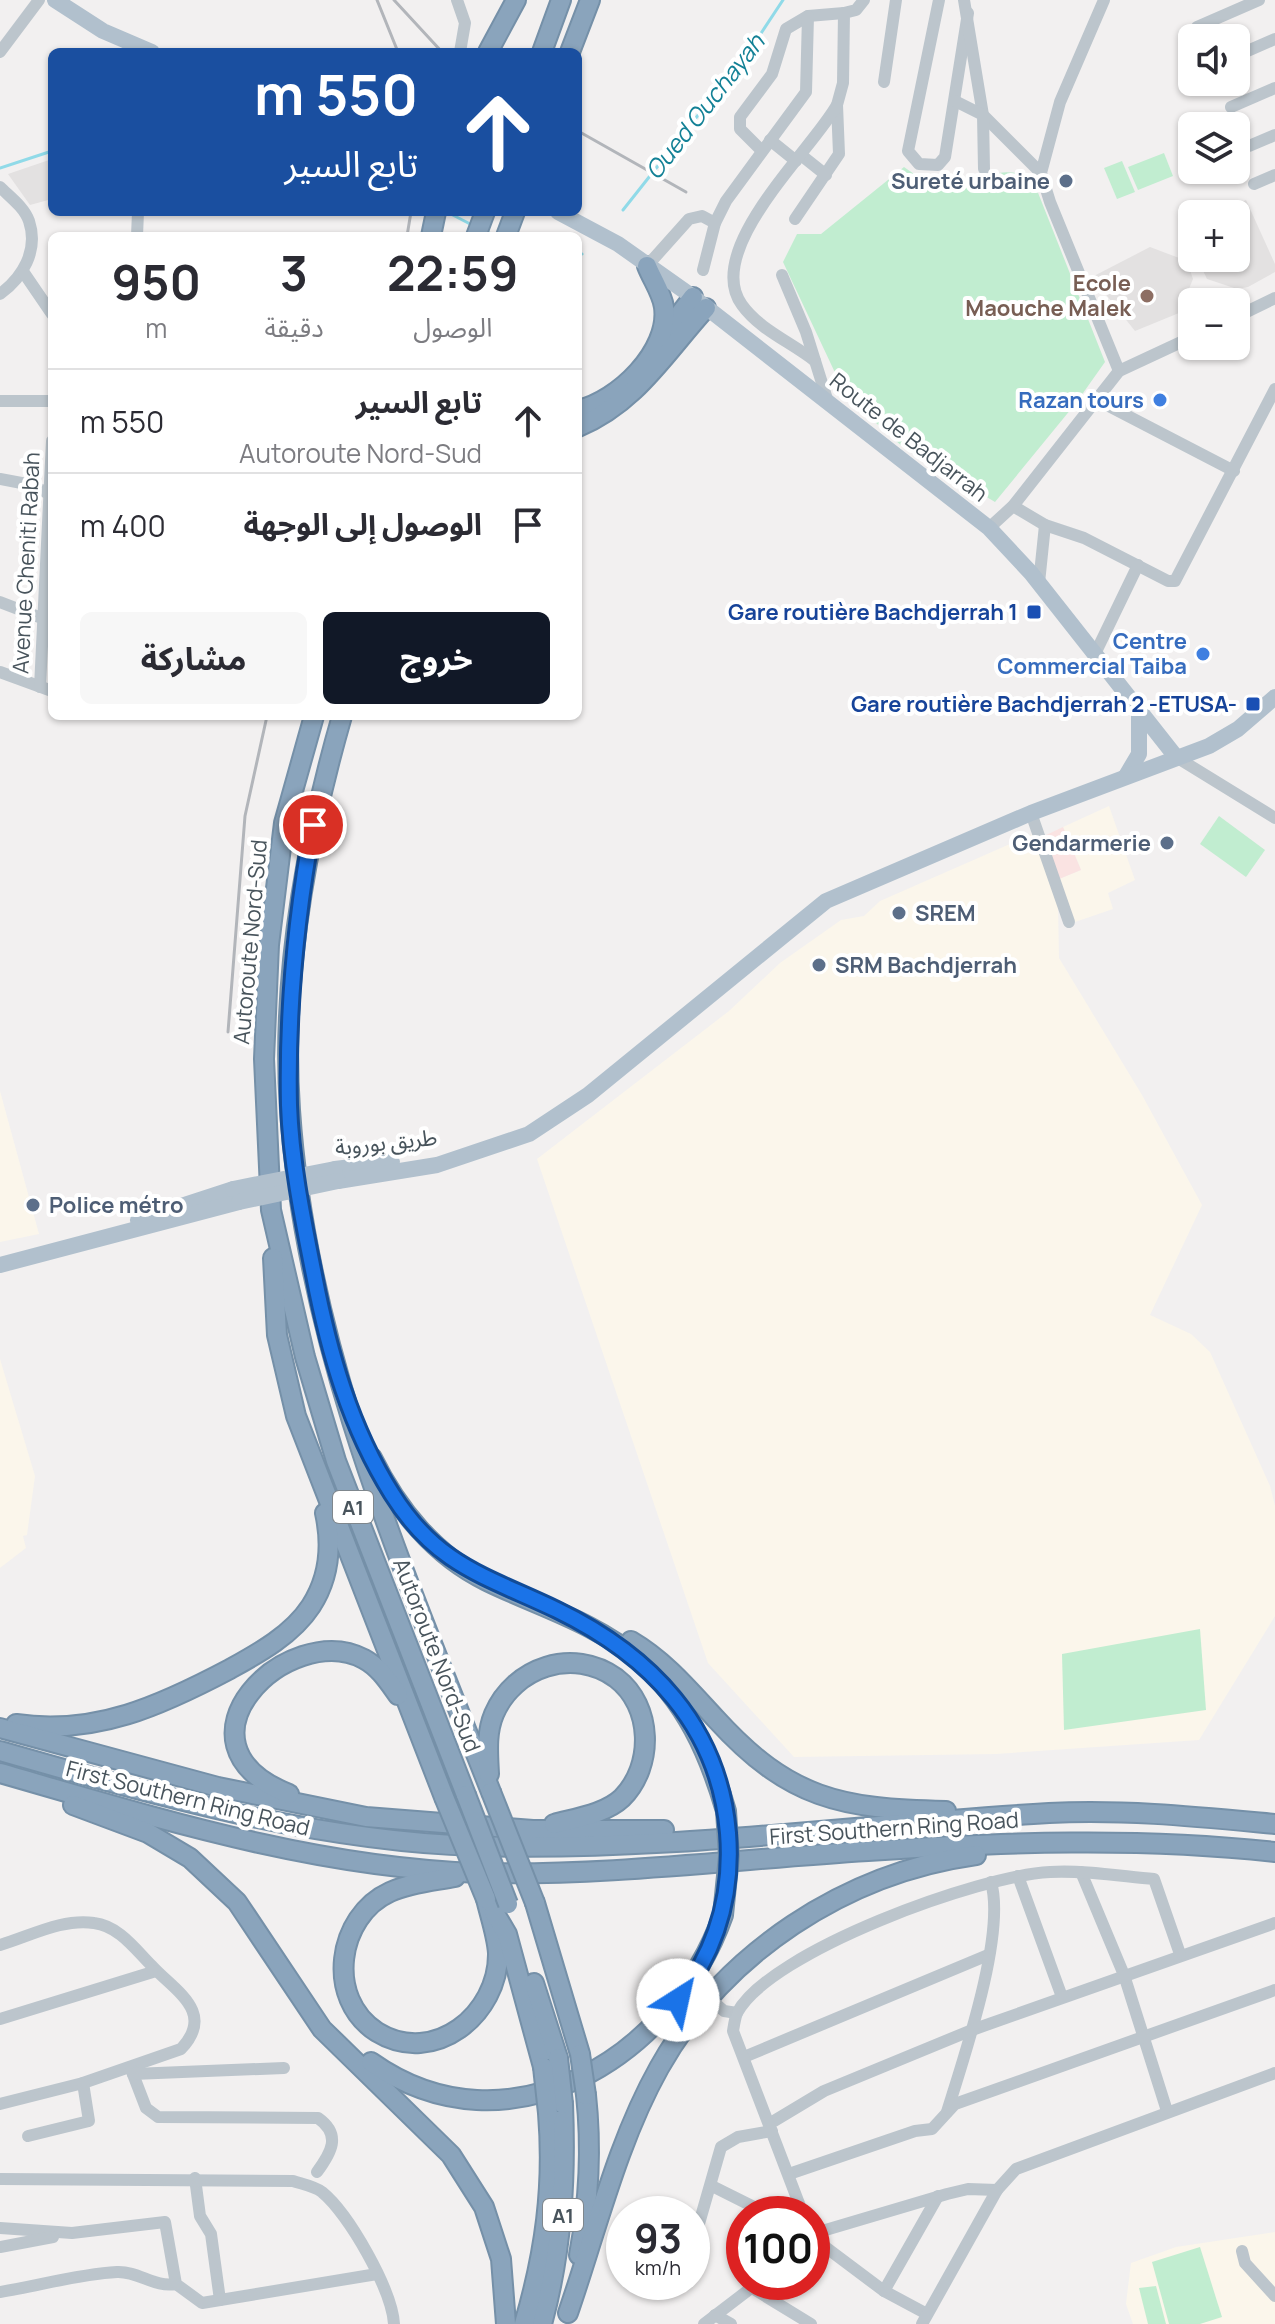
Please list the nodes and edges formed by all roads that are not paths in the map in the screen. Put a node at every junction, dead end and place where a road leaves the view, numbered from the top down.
1 (39, 0) edge
2 (55, 0) edge
3 (457, 0) edge
4 (516, 0) edge
5 (561, 0) edge
6 (590, 0) edge
7 (864, 0) edge
8 (896, 0) edge
9 (939, 0) edge
10 (1104, 0) edge
11 (1259, 0) edge
12 (966, 7) edge
13 (844, 13) junction
14 (808, 16) junction
15 (1204, 24) edge
16 (6, 31) edge
17 (1275, 39) edge
18 (143, 48) edge
19 (461, 48) edge
20 (490, 48) edge
21 (543, 48) edge
22 (572, 48) edge
23 (1250, 50) edge
24 (0, 52) edge
25 (884, 82) dead end
26 (1275, 88) edge
27 (955, 101) junction
28 (837, 105) junction
29 (1231, 107) dead end
30 (983, 115) junction
31 (1275, 135) edge
32 (766, 146) junction
33 (1250, 146) edge
34 (798, 158) junction
35 (984, 169) dead end
36 (1041, 173) junction
37 (826, 175) junction
38 (1275, 175) edge
39 (1254, 184) dead end
40 (2, 188) edge
41 (566, 216) edge
42 (795, 219) dead end
43 (715, 223) junction
44 (647, 266) junction
45 (703, 270) dead end
46 (24, 273) junction
47 (782, 275) dead end
48 (0, 294) edge
49 (1275, 298) edge
50 (700, 303) junction
51 (48, 308) edge
52 (1250, 310) edge
53 (662, 337) junction
54 (1178, 344) edge
55 (815, 361) junction
56 (1119, 371) junction
57 (1275, 389) edge
58 (827, 399) junction
59 (0, 401) edge
60 (48, 401) edge
61 (1099, 401) junction
62 (582, 408) edge
63 (582, 425) edge
64 (1234, 471) junction
65 (0, 479) edge
66 (48, 493) edge
67 (1013, 506) junction
68 (1045, 525) junction
69 (989, 528) junction
70 (1138, 565) junction
71 (1039, 583) junction
72 (0, 602) edge
73 (48, 620) edge
74 (1094, 656) junction
75 (0, 672) edge
76 (46, 689) edge
77 (1275, 697) edge
78 (1139, 714) junction
79 (304, 720) edge
80 (313, 720) edge
81 (341, 720) edge
82 (1176, 757) junction
83 (1125, 777) junction
84 (289, 797) junction
85 (1031, 813) junction
86 (1275, 818) edge
87 (1069, 922) dead end
88 (271, 1210) junction
89 (0, 1265) edge
90 (343, 1395) junction
91 (314, 1467) junction
92 (556, 1610) junction
93 (0, 1720) edge
94 (0, 1728) edge
95 (0, 1751) edge
96 (429, 1758) junction
97 (0, 1774) edge
98 (491, 1792) junction
99 (317, 1806) junction
100 (1052, 1813) junction
101 (1275, 1824) edge
102 (533, 1830) junction
103 (794, 1833) junction
104 (1068, 1841) junction
105 (1269, 1852) edge
106 (1081, 1872) junction
107 (478, 1873) junction
108 (1018, 1876) junction
109 (991, 1882) junction
110 (486, 1899) junction
111 (1275, 1923) edge
112 (0, 1945) edge
113 (1180, 1954) junction
114 (988, 1955) junction
115 (156, 1971) junction
116 (1124, 1975) junction
117 (1275, 1990) edge
118 (1062, 1997) junction
119 (709, 1998) junction
120 (737, 2013) junction
121 (0, 2019) edge
122 (322, 2029) junction
123 (972, 2030) junction
124 (1145, 2037) junction
125 (744, 2057) junction
126 (550, 2062) junction
127 (284, 2068) dead end
128 (132, 2071) junction
129 (1275, 2073) edge
130 (83, 2083) junction
131 (0, 2104) edge
132 (556, 2109) junction
133 (1167, 2111) junction
134 (946, 2115) junction
135 (771, 2128) junction
136 (28, 2136) dead end
137 (317, 2172) dead end
138 (789, 2174) junction
139 (195, 2178) junction
140 (0, 2179) edge
141 (712, 2186) junction
142 (997, 2190) junction
143 (709, 2196) edge
144 (732, 2196) edge
145 (797, 2196) edge
146 (938, 2196) junction
147 (0, 2228) edge
148 (830, 2230) edge
149 (72, 2233) junction
150 (0, 2247) edge
151 (830, 2250) edge
152 (1242, 2251) dead end
153 (377, 2274) junction
154 (176, 2284) junction
155 (884, 2291) junction
156 (0, 2292) edge
157 (1275, 2296) edge
158 (220, 2300) junction
159 (736, 2300) edge
160 (777, 2300) edge
161 (715, 2315) junction
162 (566, 2318) edge
163 (924, 2319) edge
164 (394, 2324) edge
165 (506, 2324) edge
166 (524, 2324) edge
167 (542, 2324) edge
168 (704, 2324) edge
169 (731, 2324) edge
170 (811, 2324) edge

1 - 16 street
2 - 18 main road
3 - 19 street
4 - 20 highway
5 - 21 highway
6 - 22 highway
7 - 13 street
8 - 25 street
9 - 27 street
10 - 36 street
11 - 15 street
12 - 27 street
12 - 30 street
13 - 14 street
13 - 28 street
14 - 32 street
14 - 32 street
16 - 24 street
17 - 23 street
26 - 29 street
27 - 30 street
28 - 34 street
28 - 37 street
30 - 35 street
30 - 36 street
31 - 33 street
32 - 34 street
32 - 43 street
34 - 37 street
34 - 55 street
36 - 56 street
37 - 42 street
38 - 39 street
40 - 46 street
41 - 44 main road, Route de Badjarrah
43 - 44 street
43 - 45 street
44 - 50 main road, Route de Badjarrah
44 - 53 highway
46 - 48 street
46 - 51 street
47 - 55 street
49 - 52 street
50 - 53 highway
50 - 58 main road, Route de Badjarrah
50 - 63 highway
53 - 62 highway
54 - 56 street
55 - 58 street
56 - 61 street
57 - 64 street
58 - 69 main road, Route de Badjarrah
59 - 60 street
61 - 64 street
61 - 67 street
64 - 70 street
65 - 66 street
67 - 68 street
67 - 69 street
68 - 70 street
68 - 71 street
69 - 71 main road, Route de Badjarrah
70 - 74 street
71 - 74 main road, Route de Badjarrah
72 - 73 street
73 - 76 street, Avenue Cheniti Rabah
74 - 78 main road, Route de Badjarrah
75 - 76 street
77 - 82 main road, طريق بوروبة
78 - 82 main road, Route de Badjarrah
78 - 83 main road
79 - 84 highway
80 - 84 highway, Autoroute Nord-Sud / A1
81 - 90 highway, Autoroute Nord-Sud / A1
82 - 83 main road, طريق بوروبة
82 - 86 street
83 - 85 main road, طريق بوروبة
84 - 88 highway, Autoroute Nord-Sud / A1
85 - 87 street
85 - 89 main road, طريق بوروبة, bridge
88 - 91 highway
88 - 126 highway, Autoroute Nord-Sud / A1, bridge
90 - 92 highway
90 - 98 highway, Autoroute Nord-Sud / A1
91 - 93 highway
91 - 96 highway
92 - 100 highway
92 - 122 highway, bridge
94 - 99 highway
95 - 103 highway, First Southern Ring Road
96 - 99 highway
96 - 110 highway, bridge
97 - 107 highway, First Southern Ring Road
97 - 122 highway
98 - 102 highway
98 - 162 highway, Autoroute Nord-Sud / A1, bridge
99 - 102 highway
100 - 101 highway, First Southern Ring Road
100 - 103 highway, First Southern Ring Road
102 - 103 highway
104 - 105 highway, First Southern Ring Road
104 - 107 highway, First Southern Ring Road
104 - 119 highway
106 - 108 street
106 - 113 street
106 - 116 street
107 - 110 highway
108 - 109 street
108 - 118 street
109 - 114 street
109 - 120 street
110 - 126 highway
111 - 113 street
112 - 115 street
113 - 116 street
114 - 123 street
114 - 125 street
115 - 121 street
115 - 128 street
116 - 118 street
116 - 124 street
117 - 124 street
118 - 123 street
119 - 120 street
119 - 162 highway
120 - 125 street
122 - 165 highway
123 - 134 street
123 - 135 street
124 - 133 street
124 - 134 street
125 - 135 street
126 - 132 highway, Autoroute Nord-Sud / A1, bridge
127 - 128 street
128 - 130 street
128 - 137 street
129 - 133 street
130 - 131 street
130 - 136 street
132 - 166 highway
132 - 167 highway, Autoroute Nord-Sud / A1
133 - 142 street
134 - 138 street
135 - 138 street
135 - 141 street
138 - 145 street
139 - 140 street
139 - 153 street
139 - 158 street
141 - 143 street
141 - 144 street
142 - 146 street
142 - 163 street
146 - 148 street
146 - 155 street
147 - 149 street
149 - 150 street
149 - 154 street
151 - 155 street
152 - 157 street
153 - 158 street
153 - 164 street
154 - 156 street
154 - 158 street
155 - 163 street
159 - 161 street
160 - 170 street
161 - 168 street
161 - 169 street

